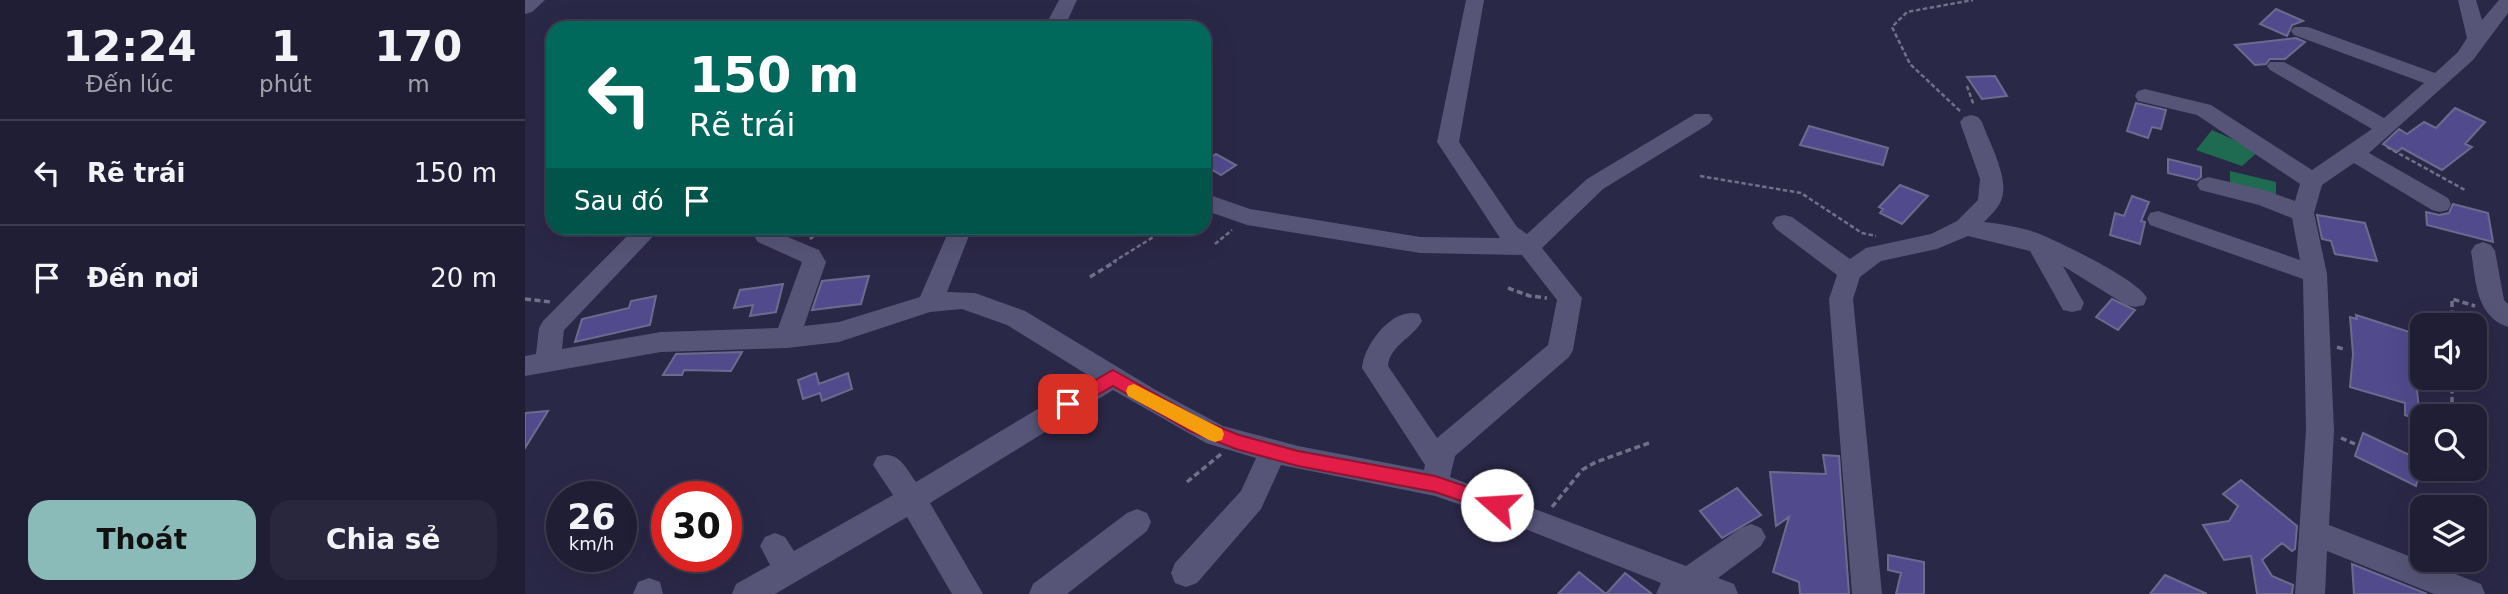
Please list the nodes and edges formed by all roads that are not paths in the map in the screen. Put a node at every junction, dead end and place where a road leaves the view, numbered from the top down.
1 (537, 0) edge
2 (1068, 0) edge
3 (1475, 0) edge
4 (2466, 0) edge
5 (2508, 1) edge
6 (525, 8) edge
7 (1058, 21) edge
8 (2301, 32) dead end
9 (2477, 38) junction
10 (2277, 66) dead end
11 (2439, 81) junction
12 (2145, 96) dead end
13 (1702, 119) dead end
14 (1971, 122) road end
15 (2371, 140) junction
16 (2312, 181) junction
17 (2208, 185) dead end
18 (1211, 204) edge
19 (2439, 204) dead end
20 (2303, 213) junction
21 (2158, 219) dead end
22 (1784, 223) dead end
23 (1965, 227) junction
24 (642, 235) edge
25 (958, 235) edge
26 (766, 236) dead end
27 (2037, 242) junction
28 (1528, 247) junction
29 (2483, 251) dead end
30 (1850, 272) junction
31 (2315, 274) junction
32 (2135, 298) dead end
33 (930, 303) junction
34 (2072, 303) dead end
35 (2504, 315) edge
36 (1410, 321) dead end
37 (787, 338) junction
38 (536, 363) edge
39 (1113, 377) junction
40 (1273, 452) junction
41 (887, 465) dead end
42 (1437, 473) junction
43 (912, 499) junction
44 (1137, 522) dead end
45 (2312, 533) junction
46 (1751, 537) dead end
47 (1187, 573) dead end
48 (2419, 584) edge
49 (1678, 587) edge
50 (747, 594) edge
51 (968, 594) edge
52 (1044, 594) edge
53 (1723, 594) edge
54 (1867, 594) edge
55 (2310, 594) edge
56 (2470, 594) edge

1 - 6 street
2 - 7 street
3 - 28 street
4 - 9 street
5 - 9 street
8 - 11 street
9 - 11 street
10 - 15 street
11 - 15 street
12 - 16 street
13 - 28 street
14 - 23 street
15 - 16 street
15 - 19 street
16 - 20 street
17 - 20 street
18 - 28 street
20 - 31 street
21 - 31 street
22 - 30 street
23 - 27 street
23 - 30 street
24 - 38 street
25 - 33 street
26 - 37 street
27 - 32 street
27 - 34 street
28 - 42 street
29 - 35 street
30 - 54 street
31 - 45 street
33 - 37 street
33 - 39 street
36 - 42 street
37 - 38 street
39 - 40 street
39 - 43 street
40 - 42 street
40 - 47 street
41 - 43 street
42 - 49 street
43 - 50 street
43 - 51 street
44 - 52 street
45 - 48 street
45 - 55 street
46 - 49 street
48 - 56 street
49 - 53 street

